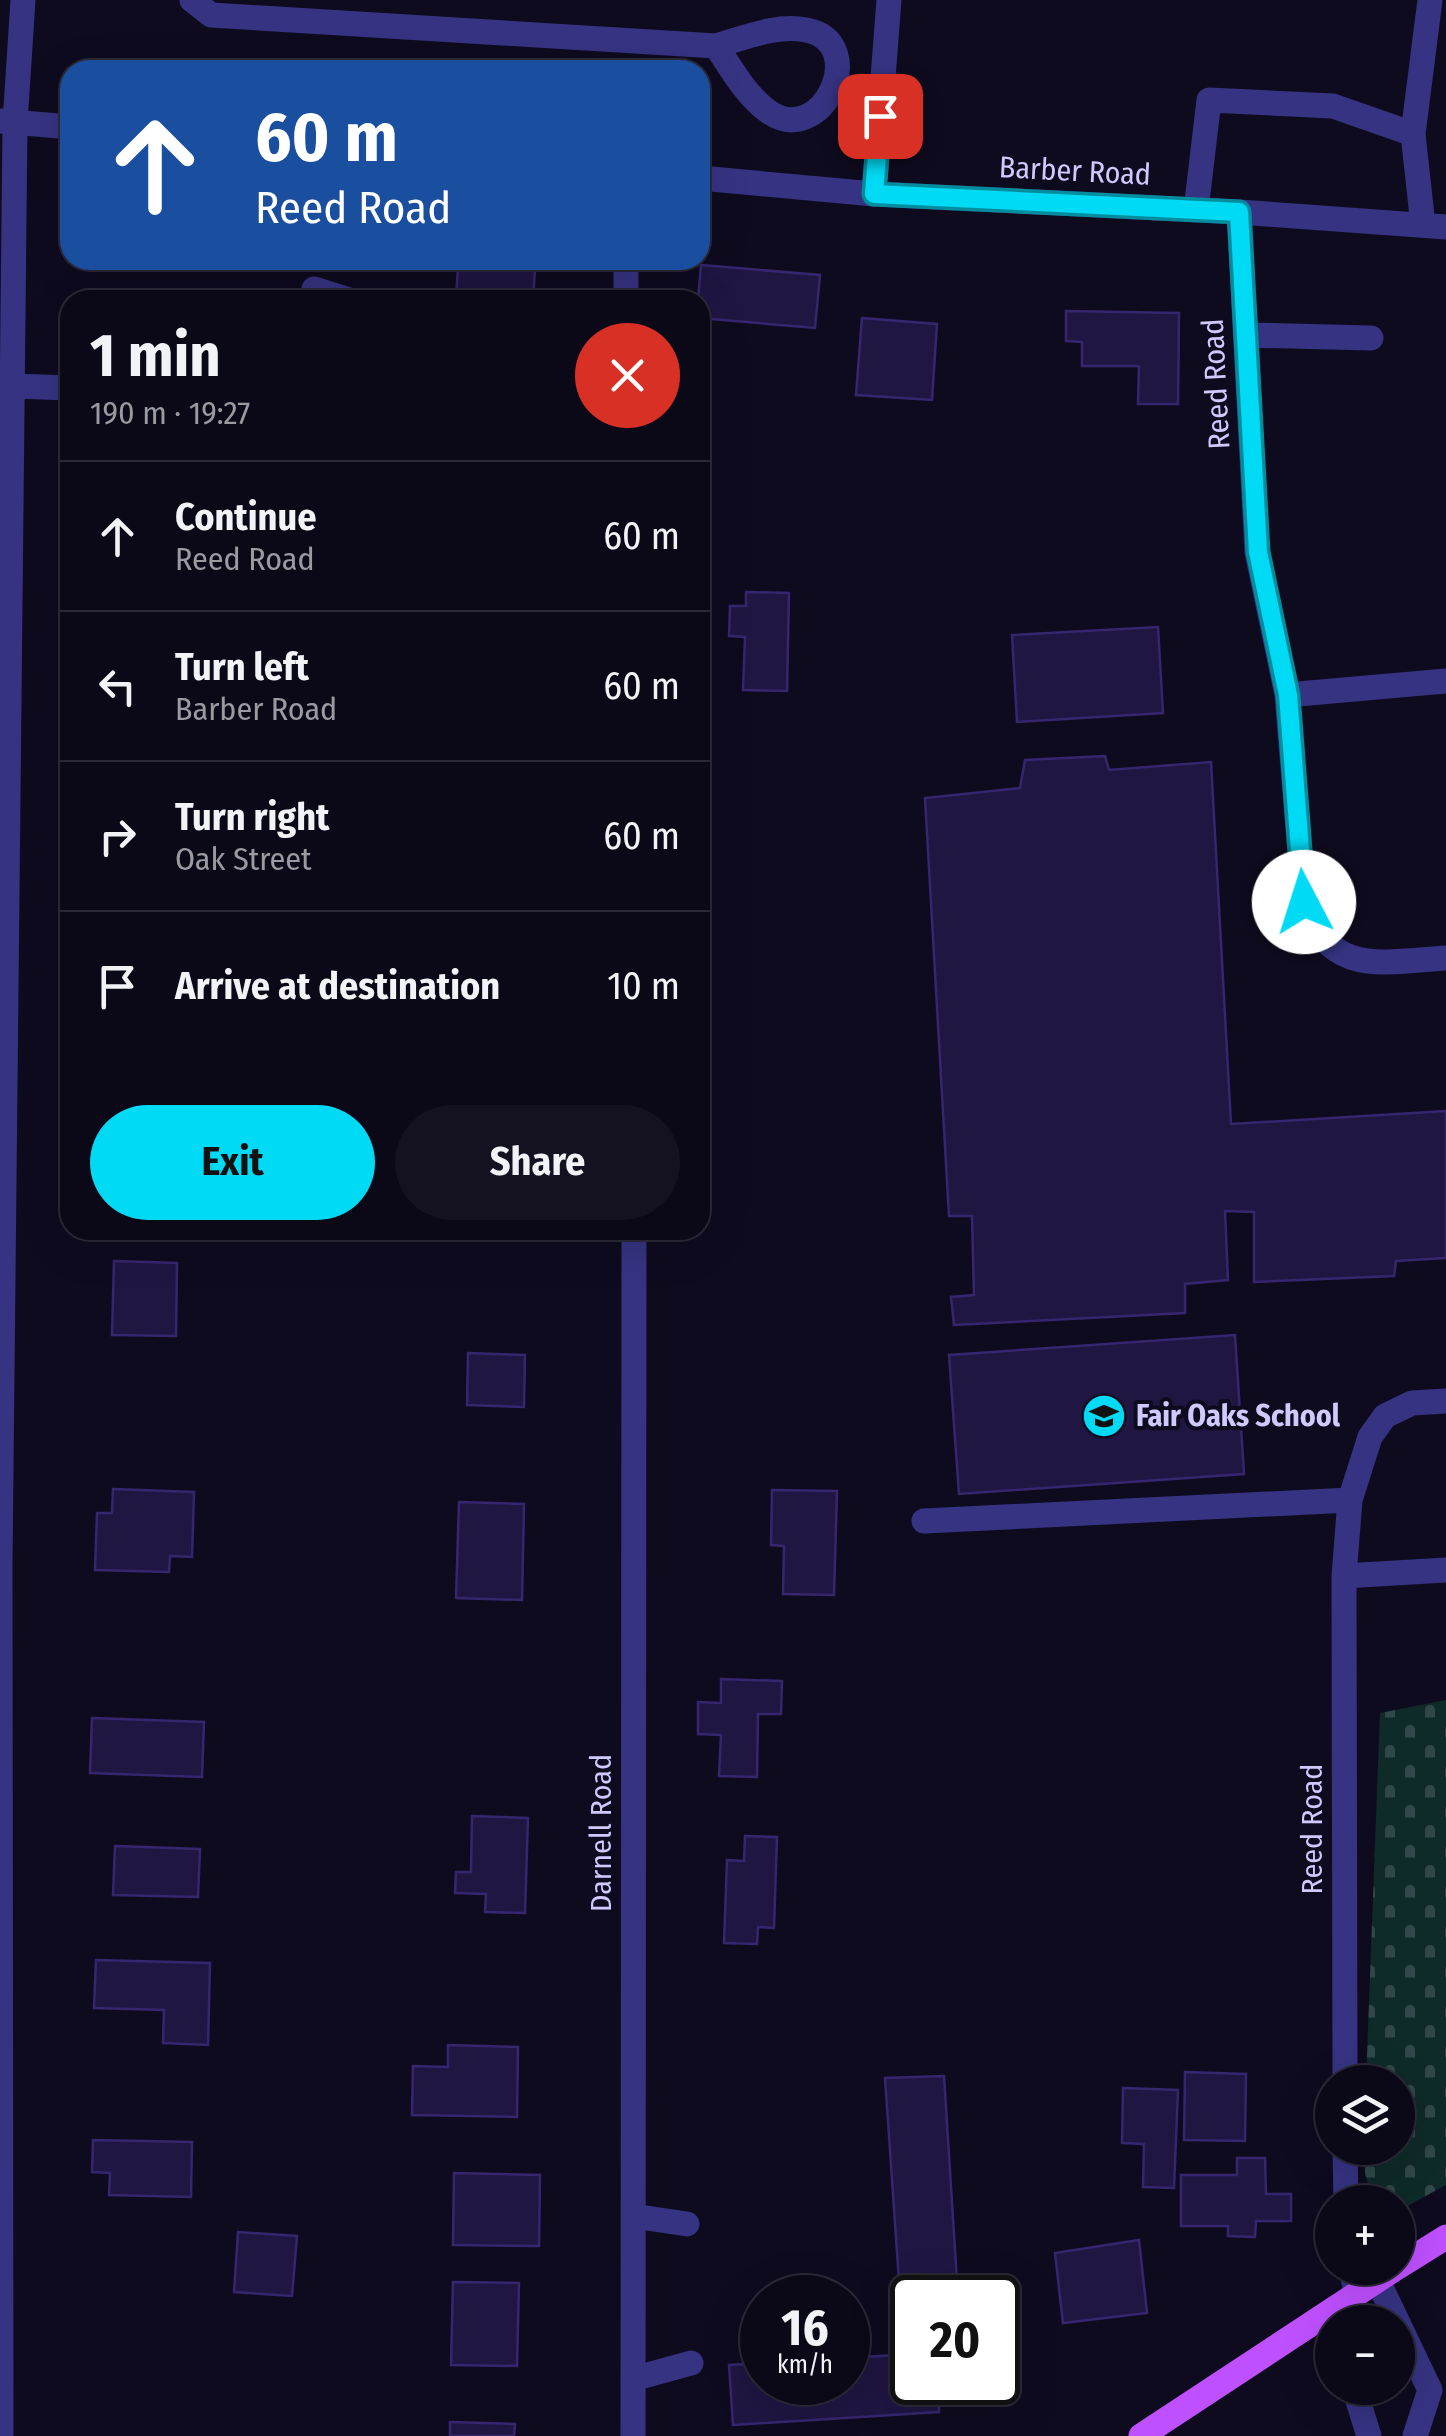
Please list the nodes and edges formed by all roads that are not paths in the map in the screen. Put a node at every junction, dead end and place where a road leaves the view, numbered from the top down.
1 (23, 0) edge
2 (192, 0) edge
3 (889, 0) edge
4 (1430, 0) edge
5 (716, 46) junction
6 (8, 122) edge
7 (60, 126) edge
8 (1413, 134) junction
9 (710, 179) edge
10 (874, 194) junction
11 (1196, 210) junction
12 (1239, 212) junction
13 (1435, 226) edge
14 (314, 289) dead end
15 (317, 290) edge
16 (1246, 336) junction
17 (1371, 338) dead end
18 (13, 386) junction
19 (60, 388) edge
20 (1446, 680) edge
21 (1288, 695) junction
22 (1446, 958) edge
23 (634, 1240) edge
24 (1446, 1401) edge
25 (1350, 1500) junction
26 (924, 1521) dead end
27 (0, 1565) edge
28 (1446, 1570) edge
29 (1344, 1576) junction
30 (1345, 2065) edge
31 (633, 2216) junction
32 (687, 2224) dead end
33 (1446, 2237) edge
34 (1415, 2254) edge
35 (1366, 2285) edge
36 (1381, 2285) edge
37 (1345, 2305) edge
38 (1315, 2329) edge
39 (692, 2363) dead end
40 (633, 2379) junction
41 (1360, 2405) edge
42 (1, 2436) edge
43 (632, 2436) edge
44 (1142, 2436) edge
45 (1370, 2436) edge
46 (1415, 2436) edge

1 - 6 street
2 - 5 street
3 - 10 street
4 - 8 street
5 - 5 street
6 - 7 street
6 - 18 street
8 - 11 street
8 - 13 street
9 - 10 street, Barber Road
10 - 11 street, Barber Road
11 - 12 street, Barber Road
12 - 13 street, Barber Road
12 - 16 street, Reed Road
14 - 15 street
16 - 17 street
16 - 21 street, Reed Road
18 - 19 street
18 - 27 street
20 - 21 street
21 - 22 street, Reed Road
23 - 31 street, Darnell Road
24 - 25 street, Reed Road
25 - 26 street
25 - 29 street, Reed Road
27 - 42 street
28 - 29 street
29 - 30 street, Reed Road
31 - 32 street
31 - 40 street, Darnell Road
33 - 34 main road
35 - 37 main road
36 - 46 street
38 - 44 main road
39 - 40 street
40 - 43 street, Darnell Road
41 - 45 street

